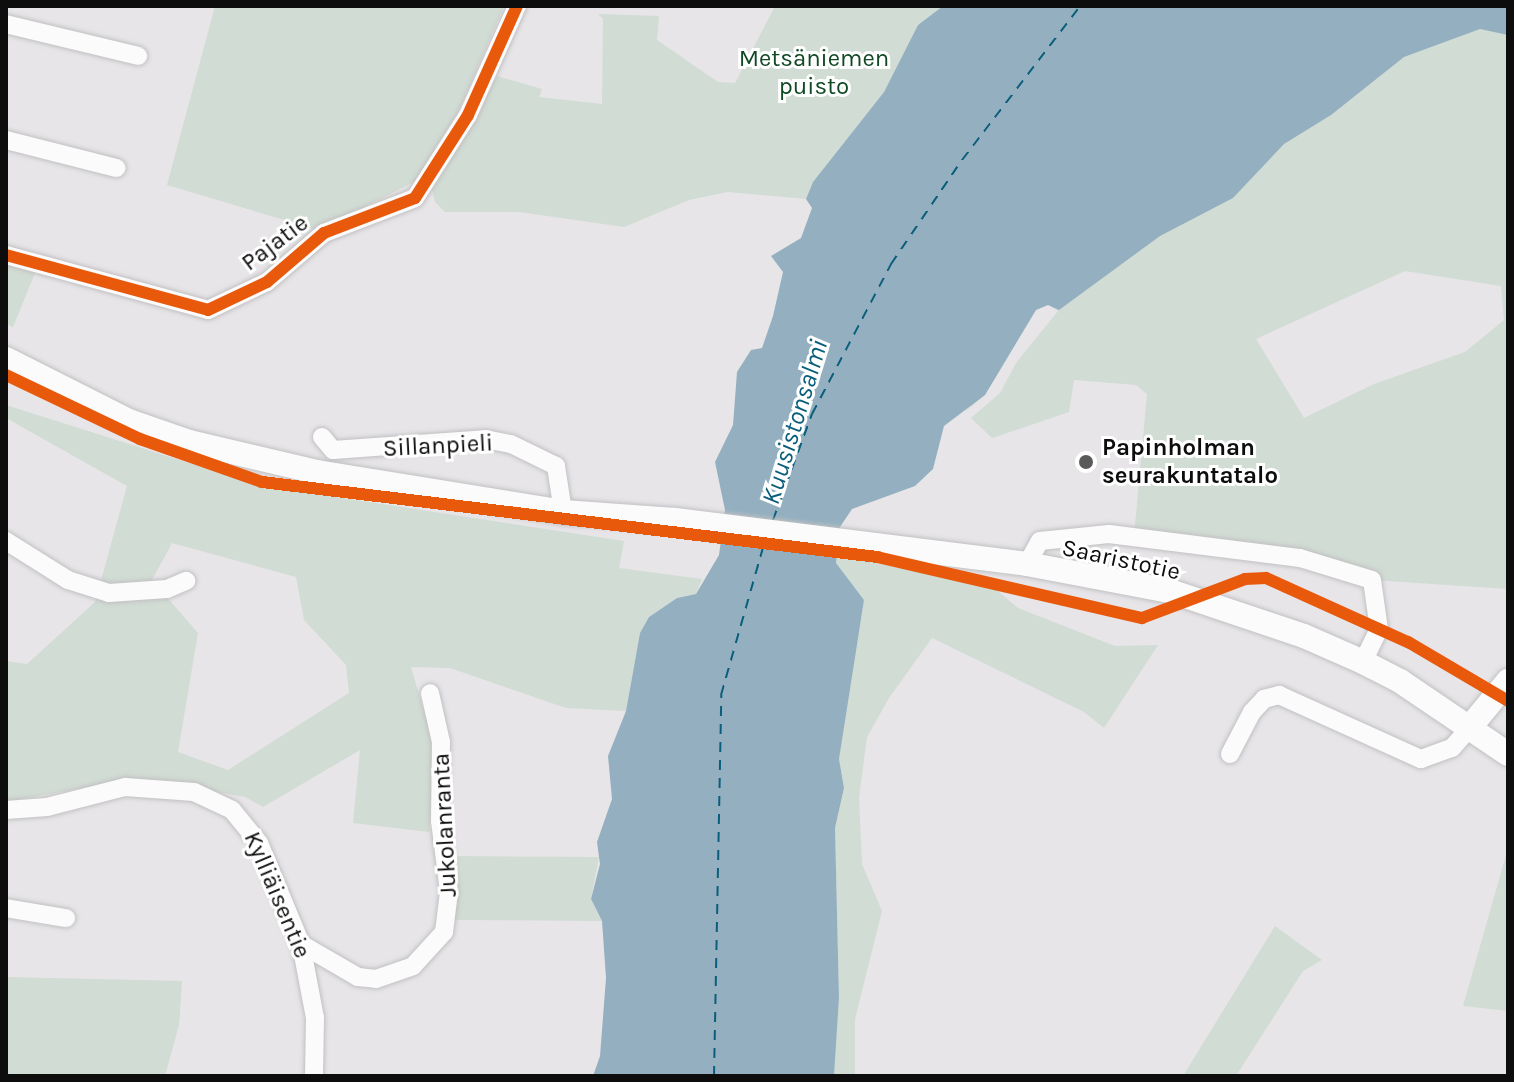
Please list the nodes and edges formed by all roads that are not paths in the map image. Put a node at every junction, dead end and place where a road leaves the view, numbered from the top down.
1 (517, 6) edge
2 (6, 24) edge
3 (138, 56) dead end
4 (6, 140) edge
5 (117, 168) dead end
6 (6, 255) edge
7 (6, 359) edge
8 (322, 437) dead end
9 (563, 512) junction
10 (6, 541) edge
11 (1027, 564) junction
12 (186, 581) dead end
13 (1363, 662) junction
14 (1508, 681) edge
15 (430, 693) dead end
16 (1470, 727) junction
17 (1230, 754) dead end
18 (1508, 754) edge
19 (6, 810) edge
20 (6, 908) edge
21 (66, 918) dead end
22 (301, 944) junction
23 (314, 1076) edge

1 - 6 street, Pajatie
2 - 3 street
4 - 5 street
7 - 9 main road, Saaristotie
8 - 9 street, Sillanpieli
9 - 11 main road, Saaristotie
10 - 12 street
11 - 13 main road, Saaristotie
11 - 13 street
13 - 16 main road, Saaristotie
14 - 16 main road
15 - 22 street, Jukolanranta
16 - 17 street
16 - 18 main road, Saaristotie
19 - 22 street, Kylliäisentie
20 - 21 street
22 - 23 street, Kylliäisentie

